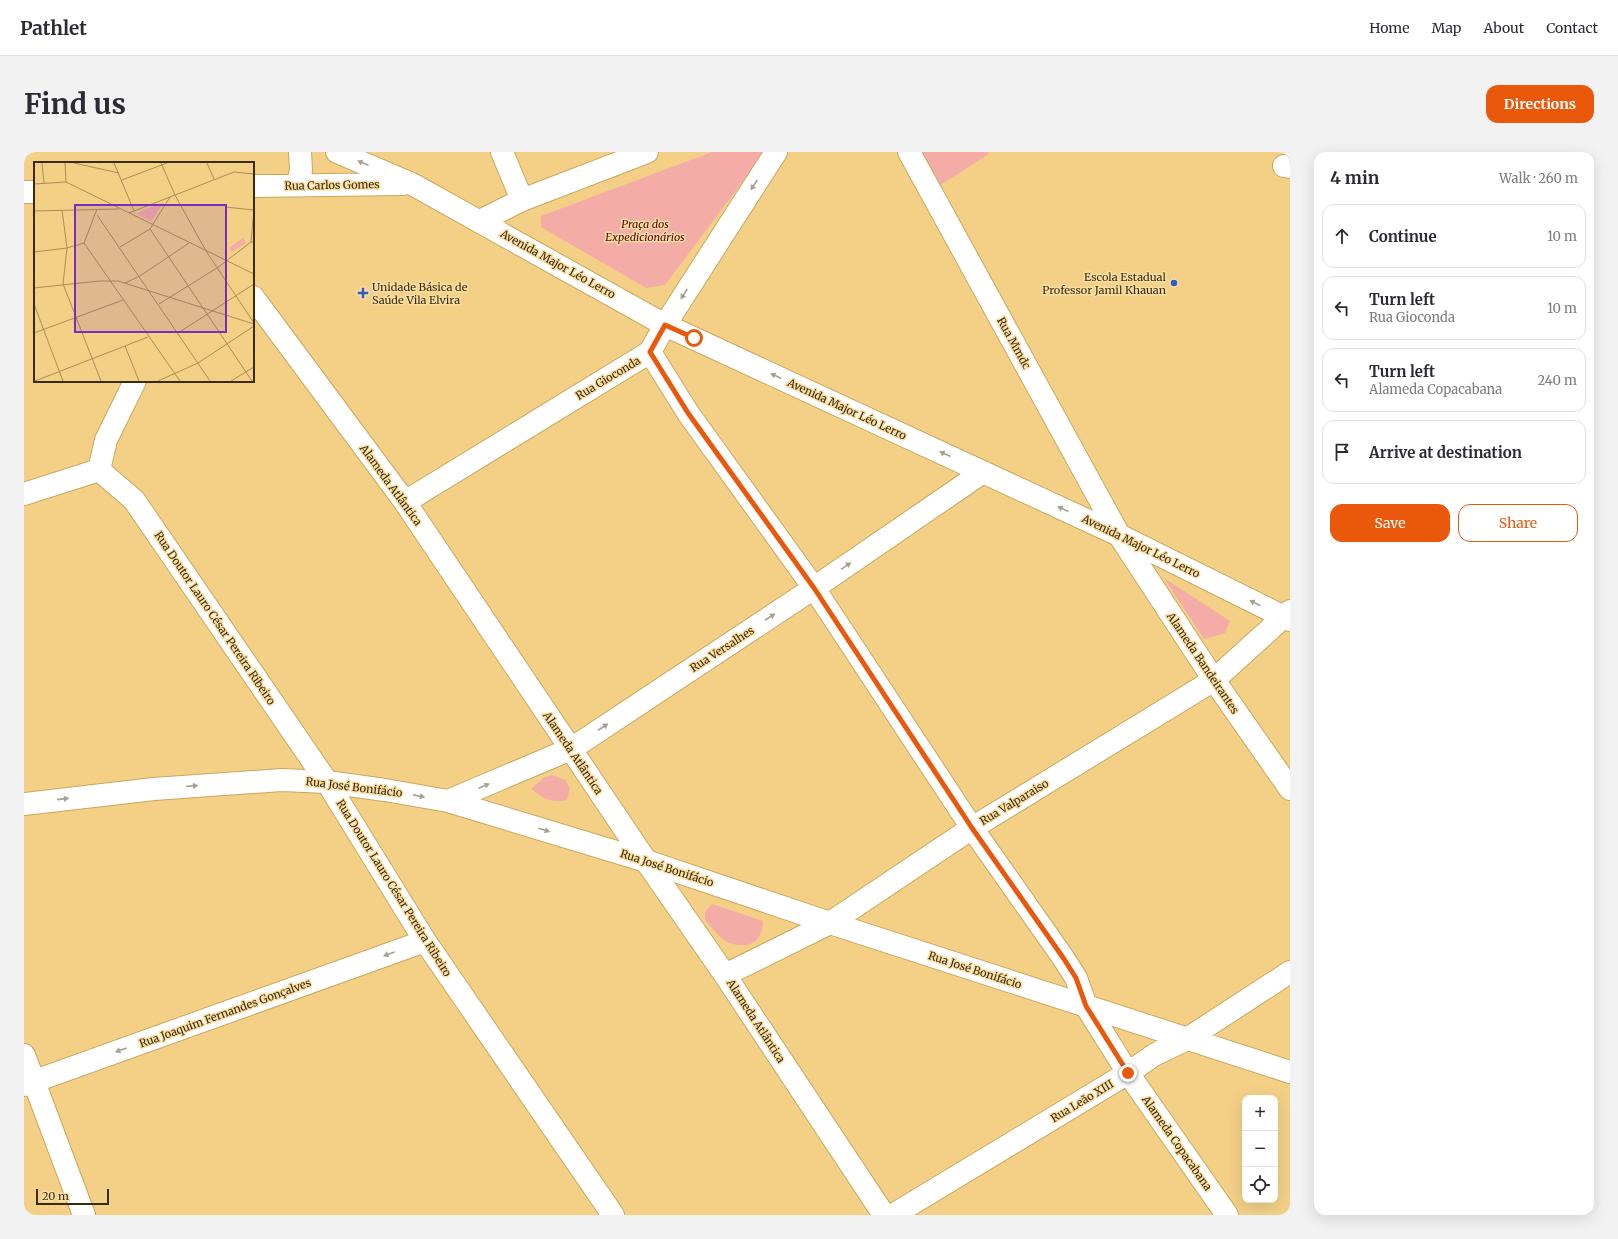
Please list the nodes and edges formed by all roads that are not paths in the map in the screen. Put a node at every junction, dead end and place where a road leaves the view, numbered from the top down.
1 (300, 152) edge
2 (337, 152) edge
3 (502, 152) edge
4 (647, 152) edge
5 (776, 152) edge
6 (910, 152) edge
7 (412, 184) junction
8 (298, 185) junction
9 (254, 186) edge
10 (522, 200) junction
11 (480, 221) junction
12 (254, 298) edge
13 (665, 325) junction
14 (650, 352) junction
15 (135, 382) edge
16 (99, 470) junction
17 (983, 472) junction
18 (24, 494) edge
19 (405, 502) junction
20 (1119, 535) junction
21 (814, 588) junction
22 (1288, 616) edge
23 (1214, 680) junction
24 (571, 749) junction
25 (327, 782) junction
26 (1290, 789) edge
27 (448, 802) junction
28 (24, 804) edge
29 (972, 828) junction
30 (646, 861) junction
31 (830, 923) junction
32 (426, 941) junction
33 (1290, 972) edge
34 (725, 975) junction
35 (1086, 1006) junction
36 (1187, 1039) junction
37 (24, 1055) edge
38 (1290, 1072) edge
39 (1128, 1073) junction
40 (29, 1083) edge
41 (84, 1215) edge
42 (613, 1215) edge
43 (884, 1215) edge
44 (893, 1215) edge
45 (1227, 1215) edge

1 - 8 street
7 -> 2 street, Avenida Major Léo Lerro
3 - 10 street
4 - 10 street
5 -> 13 street, Rua Gioconda
6 - 20 street, Rua Mmdc
7 - 8 street, Rua Carlos Gomes
7 - 11 street, Avenida Major Léo Lerro
8 - 9 street, Rua Carlos Gomes
10 - 11 street
11 - 13 street, Avenida Major Léo Lerro
12 - 19 street, Alameda Atlântica
13 - 14 street, Rua Gioconda
17 -> 13 street, Avenida Major Léo Lerro
14 - 19 street, Rua Gioconda
14 - 21 street, Alameda Copacabana
15 - 16 street
16 - 18 street
16 - 25 street, Rua Doutor Lauro César Pereira Ribeiro
20 -> 17 street, Avenida Major Léo Lerro
21 -> 17 street, Rua Versalhes
19 - 24 street, Alameda Atlântica
22 -> 20 street, Avenida Major Léo Lerro
20 - 23 street, Alameda Bandeirantes
24 -> 21 street, Rua Versalhes
21 - 29 street, Alameda Copacabana
22 - 23 street, Rua Valparaiso
23 - 26 street, Alameda Bandeirantes
23 - 29 street, Rua Valparaiso
27 -> 24 street, Rua Versalhes
24 - 30 street, Alameda Atlântica
25 -> 27 street, Rua José Bonifácio
28 -> 25 street, Rua José Bonifácio
25 - 32 street, Rua Doutor Lauro César Pereira Ribeiro
27 -> 30 street, Rua José Bonifácio
29 - 31 street, Rua Valparaiso
29 - 35 street, Alameda Copacabana
30 - 31 street, Rua José Bonifácio
30 - 34 street, Alameda Atlântica
31 - 34 street, Rua Valparaiso
31 - 35 street, Rua José Bonifácio
32 -> 40 street, Rua Joaquim Fernandes Gonçalves
32 - 42 street, Rua Doutor Lauro César Pereira Ribeiro
33 - 36 street, Rua Leão XIII
34 - 43 street, Alameda Atlântica
35 - 36 street, Rua José Bonifácio
35 - 39 street, Alameda Copacabana
36 - 38 street, Rua José Bonifácio
36 - 39 street, Rua Leão XIII
37 - 40 street
39 - 44 street, Rua Leão XIII
39 - 45 street, Alameda Copacabana
40 - 41 street

